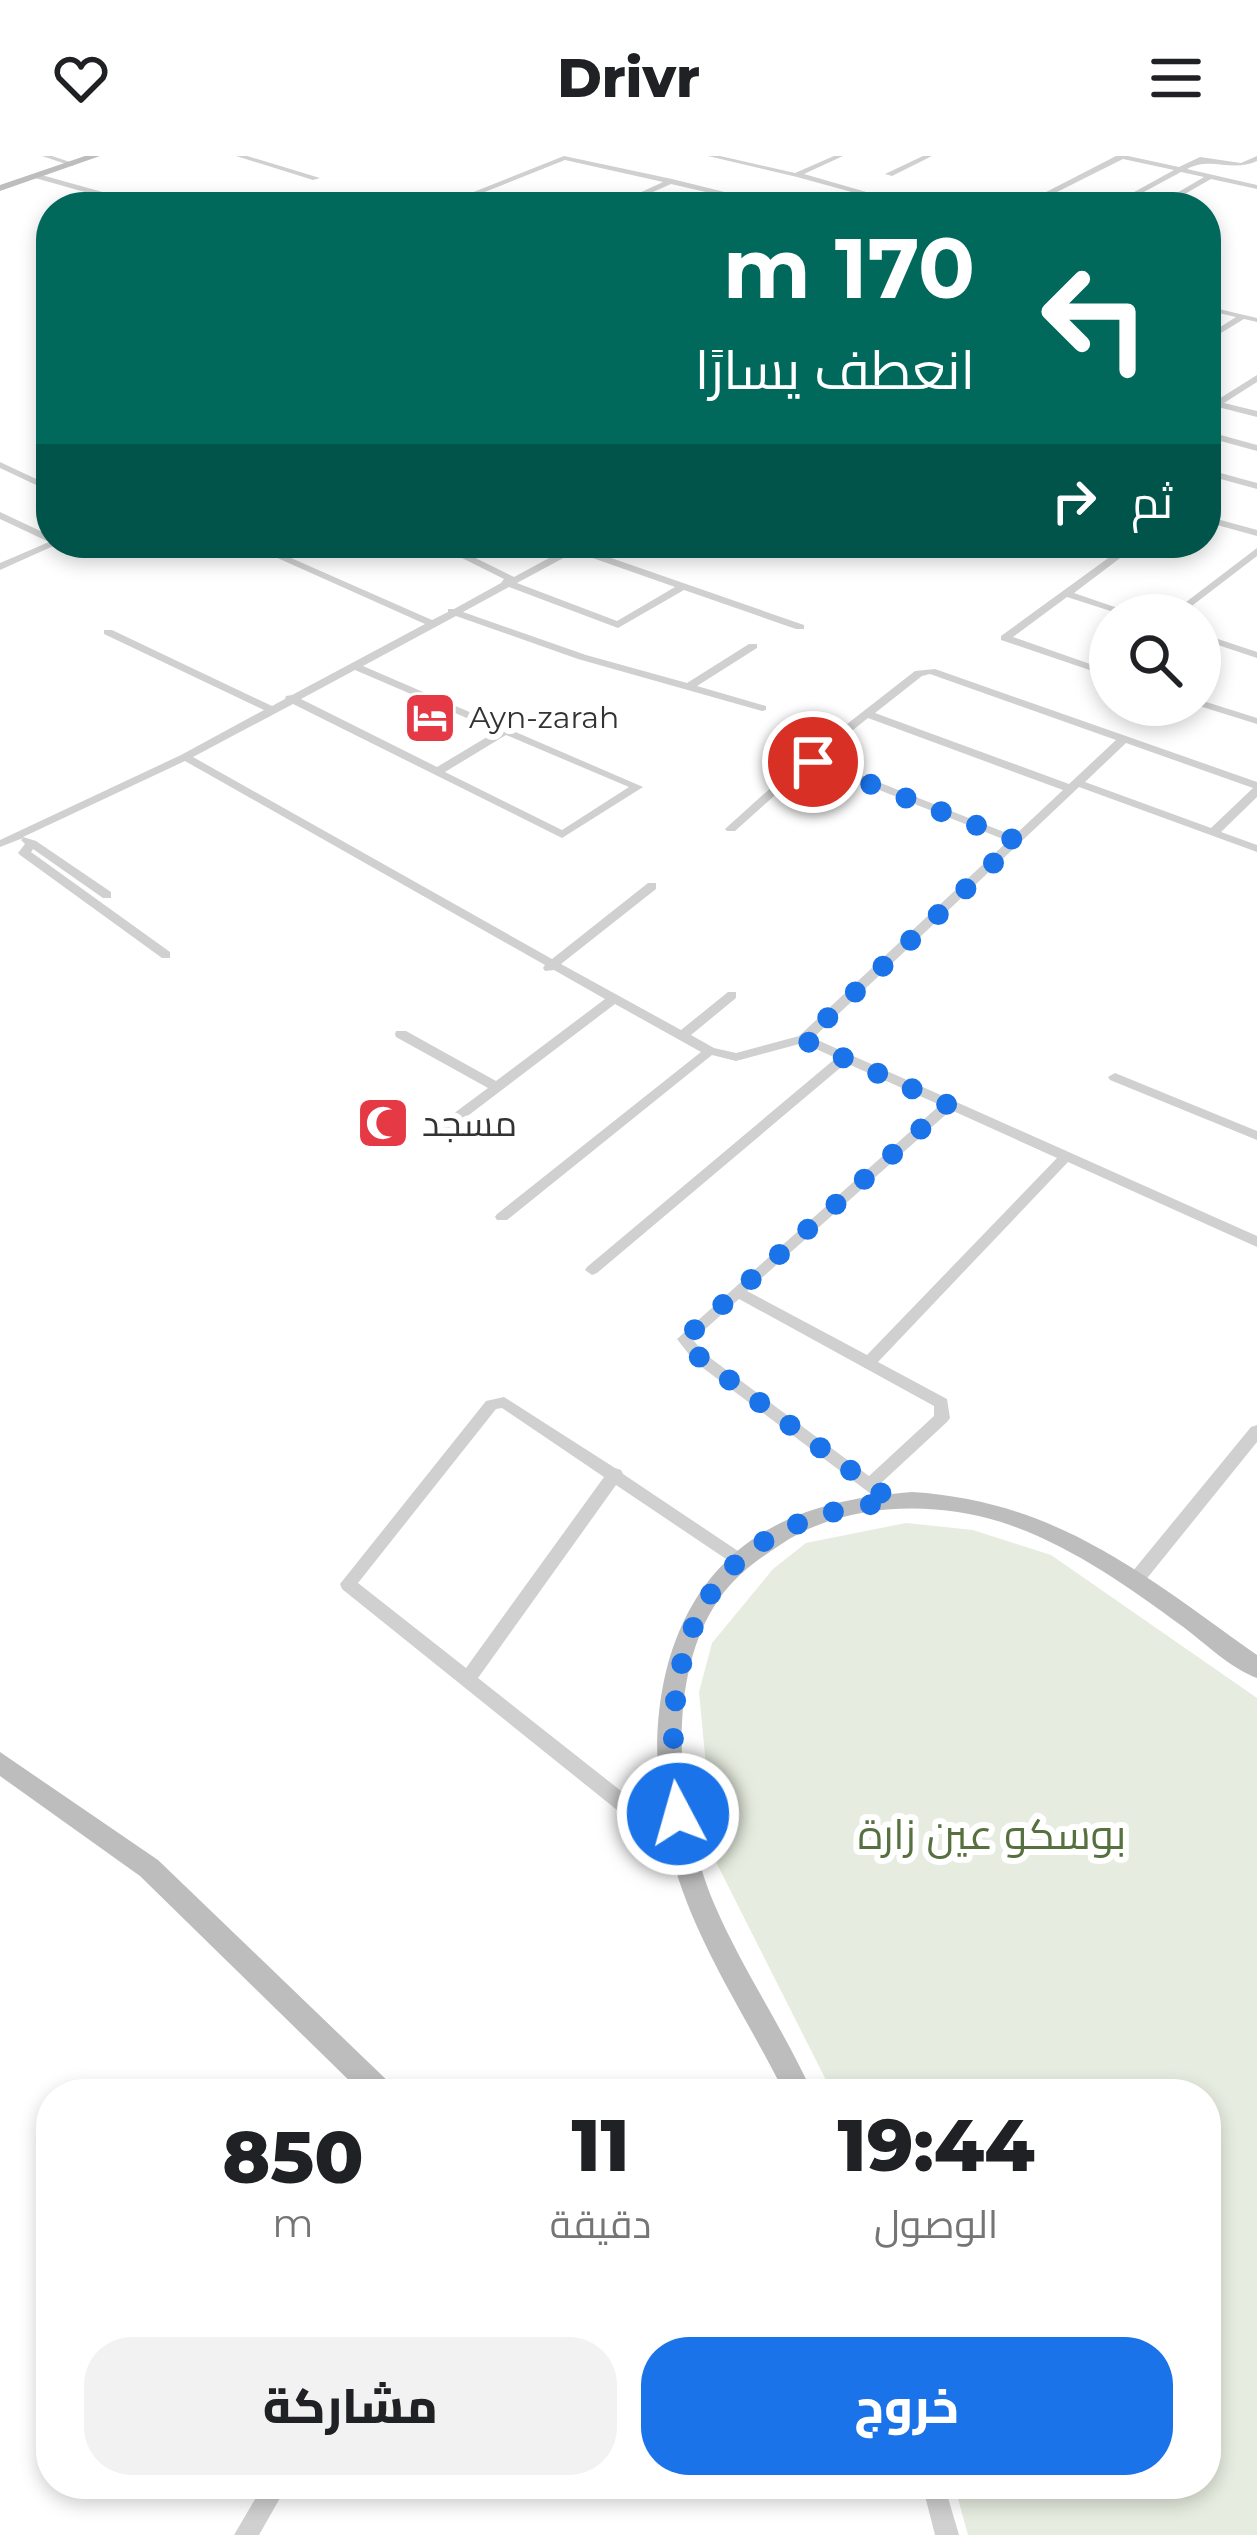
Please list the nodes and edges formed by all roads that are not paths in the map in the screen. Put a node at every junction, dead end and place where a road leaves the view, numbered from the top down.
1 (45, 156) edge
2 (94, 156) edge
3 (239, 156) edge
4 (608, 156) edge
5 (711, 156) edge
6 (819, 156) edge
7 (928, 156) edge
8 (1120, 156) edge
9 (837, 158) edge
10 (1257, 158) edge
11 (592, 163) junction
12 (72, 164) junction
13 (1180, 170) junction
14 (889, 174) dead end
15 (798, 175) junction
16 (38, 176) junction
17 (1211, 176) junction
18 (316, 178) dead end
19 (672, 182) junction
20 (1257, 187) edge
21 (0, 188) edge
22 (94, 192) edge
23 (476, 192) edge
24 (648, 192) edge
25 (716, 192) edge
26 (860, 192) edge
27 (1050, 192) edge
28 (1139, 192) edge
29 (1183, 192) edge
30 (1221, 311) edge
31 (1242, 316) junction
32 (1257, 320) edge
33 (1221, 330) edge
34 (1257, 378) edge
35 (1221, 401) edge
36 (1221, 405) edge
37 (1257, 414) edge
38 (1221, 438) edge
39 (1257, 448) edge
40 (0, 465) edge
41 (1221, 476) edge
42 (36, 482) edge
43 (1257, 486) edge
44 (0, 515) edge
45 (1221, 523) edge
46 (36, 533) edge
47 (1257, 533) edge
48 (36, 550) edge
49 (1257, 551) edge
50 (283, 558) edge
51 (465, 558) edge
52 (557, 558) edge
53 (598, 558) edge
54 (1114, 558) edge
55 (0, 567) edge
56 (508, 581) junction
57 (683, 586) junction
58 (1066, 593) junction
59 (1201, 594) edge
60 (1089, 601) edge
61 (452, 611) junction
62 (430, 623) junction
63 (800, 627) dead end
64 (108, 632) dead end
65 (1221, 643) edge
66 (753, 646) dead end
67 (1257, 655) edge
68 (353, 664) junction
69 (1089, 667) edge
70 (687, 688) junction
71 (290, 698) junction
72 (762, 708) dead end
73 (270, 709) junction
74 (1221, 710) edge
75 (867, 715) junction
76 (1257, 721) edge
77 (506, 730) junction
78 (1124, 739) junction
79 (185, 757) junction
80 (810, 758) junction
81 (437, 772) junction
82 (1074, 786) junction
83 (1257, 787) edge
84 (730, 829) dead end
85 (1213, 833) junction
86 (26, 839) junction
87 (1017, 841) junction
88 (0, 844) edge
89 (1257, 849) edge
90 (652, 886) dead end
91 (107, 895) dead end
92 (166, 955) dead end
93 (550, 968) junction
94 (732, 995) dead end
95 (610, 1001) junction
96 (401, 1034) dead end
97 (682, 1036) junction
98 (804, 1040) junction
99 (710, 1052) junction
100 (843, 1059) junction
101 (1115, 1077) dead end
102 (499, 1088) junction
103 (948, 1105) junction
104 (1257, 1136) edge
105 (431, 1137) dead end
106 (1065, 1157) junction
107 (502, 1217) dead end
108 (1257, 1242) edge
109 (592, 1270) dead end
110 (738, 1292) junction
111 (869, 1362) junction
112 (1257, 1431) edge
113 (615, 1474) junction
114 (870, 1484) junction
115 (893, 1502) junction
116 (741, 1561) junction
117 (1134, 1582) junction
118 (1257, 1668) edge
119 (468, 1678) junction
120 (0, 1762) edge
121 (682, 1851) junction
122 (367, 2079) edge
123 (792, 2079) edge
124 (268, 2499) edge
125 (937, 2499) edge
126 (246, 2535) edge
127 (947, 2535) edge

1 - 12 street
2 - 12 main road
3 - 18 street
4 - 11 street
5 - 15 street
6 - 9 street
7 - 14 street
8 - 13 street
8 - 27 street
9 - 15 street
10 - 13 street
11 - 19 street
11 - 23 street
12 - 16 main road
13 - 17 street
13 - 28 street
15 - 26 street
16 - 21 main road
16 - 22 street
17 - 20 street
17 - 29 street
19 - 24 street
19 - 25 street
30 - 31 street
31 - 32 street
31 - 33 street
34 - 35 street
36 - 37 street
38 - 39 street
40 - 42 street
41 - 43 street
44 - 46 street
45 - 47 street
48 - 55 street
49 - 59 street
50 - 62 street
51 - 56 street
52 - 56 street
53 - 57 street
54 - 58 street
56 - 57 street
56 - 61 street
57 - 63 street
58 - 60 street
58 - 69 street
61 - 62 street
61 - 70 street
62 - 68 street
64 - 73 street
65 - 67 street
66 - 70 street
68 - 71 street
68 - 77 street
70 - 72 street
71 - 73 street
71 - 81 street
73 - 79 street
74 - 76 street
75 - 78 street
75 - 80 street
75 - 82 street
77 - 81 street
77 - 81 street
78 - 82 street
78 - 83 street
79 - 86 street
79 - 93 street
80 - 84 street
80 - 87 street
82 - 85 street
82 - 87 street
83 - 85 street
85 - 89 street
86 - 88 street
86 - 91 street
86 - 92 street
87 - 98 street
90 - 93 street
93 - 95 street
94 - 97 street
95 - 97 street
95 - 102 street
96 - 102 street
97 - 99 street
98 - 99 street
98 - 100 street
99 - 107 street
100 - 103 street
100 - 109 street
101 - 104 street
102 - 105 street
103 - 106 street
103 - 110 street
106 - 108 street
106 - 111 street
110 - 111 street
110 - 114 street
111 - 114 street
112 - 117 street
113 - 116 street
113 - 119 street
113 - 119 street
114 - 115 street
115 - 116 main road
115 - 117 main road
116 - 121 main road
117 - 118 main road
119 - 121 street
120 - 122 main road
121 - 123 main road
124 - 126 street
125 - 127 street

